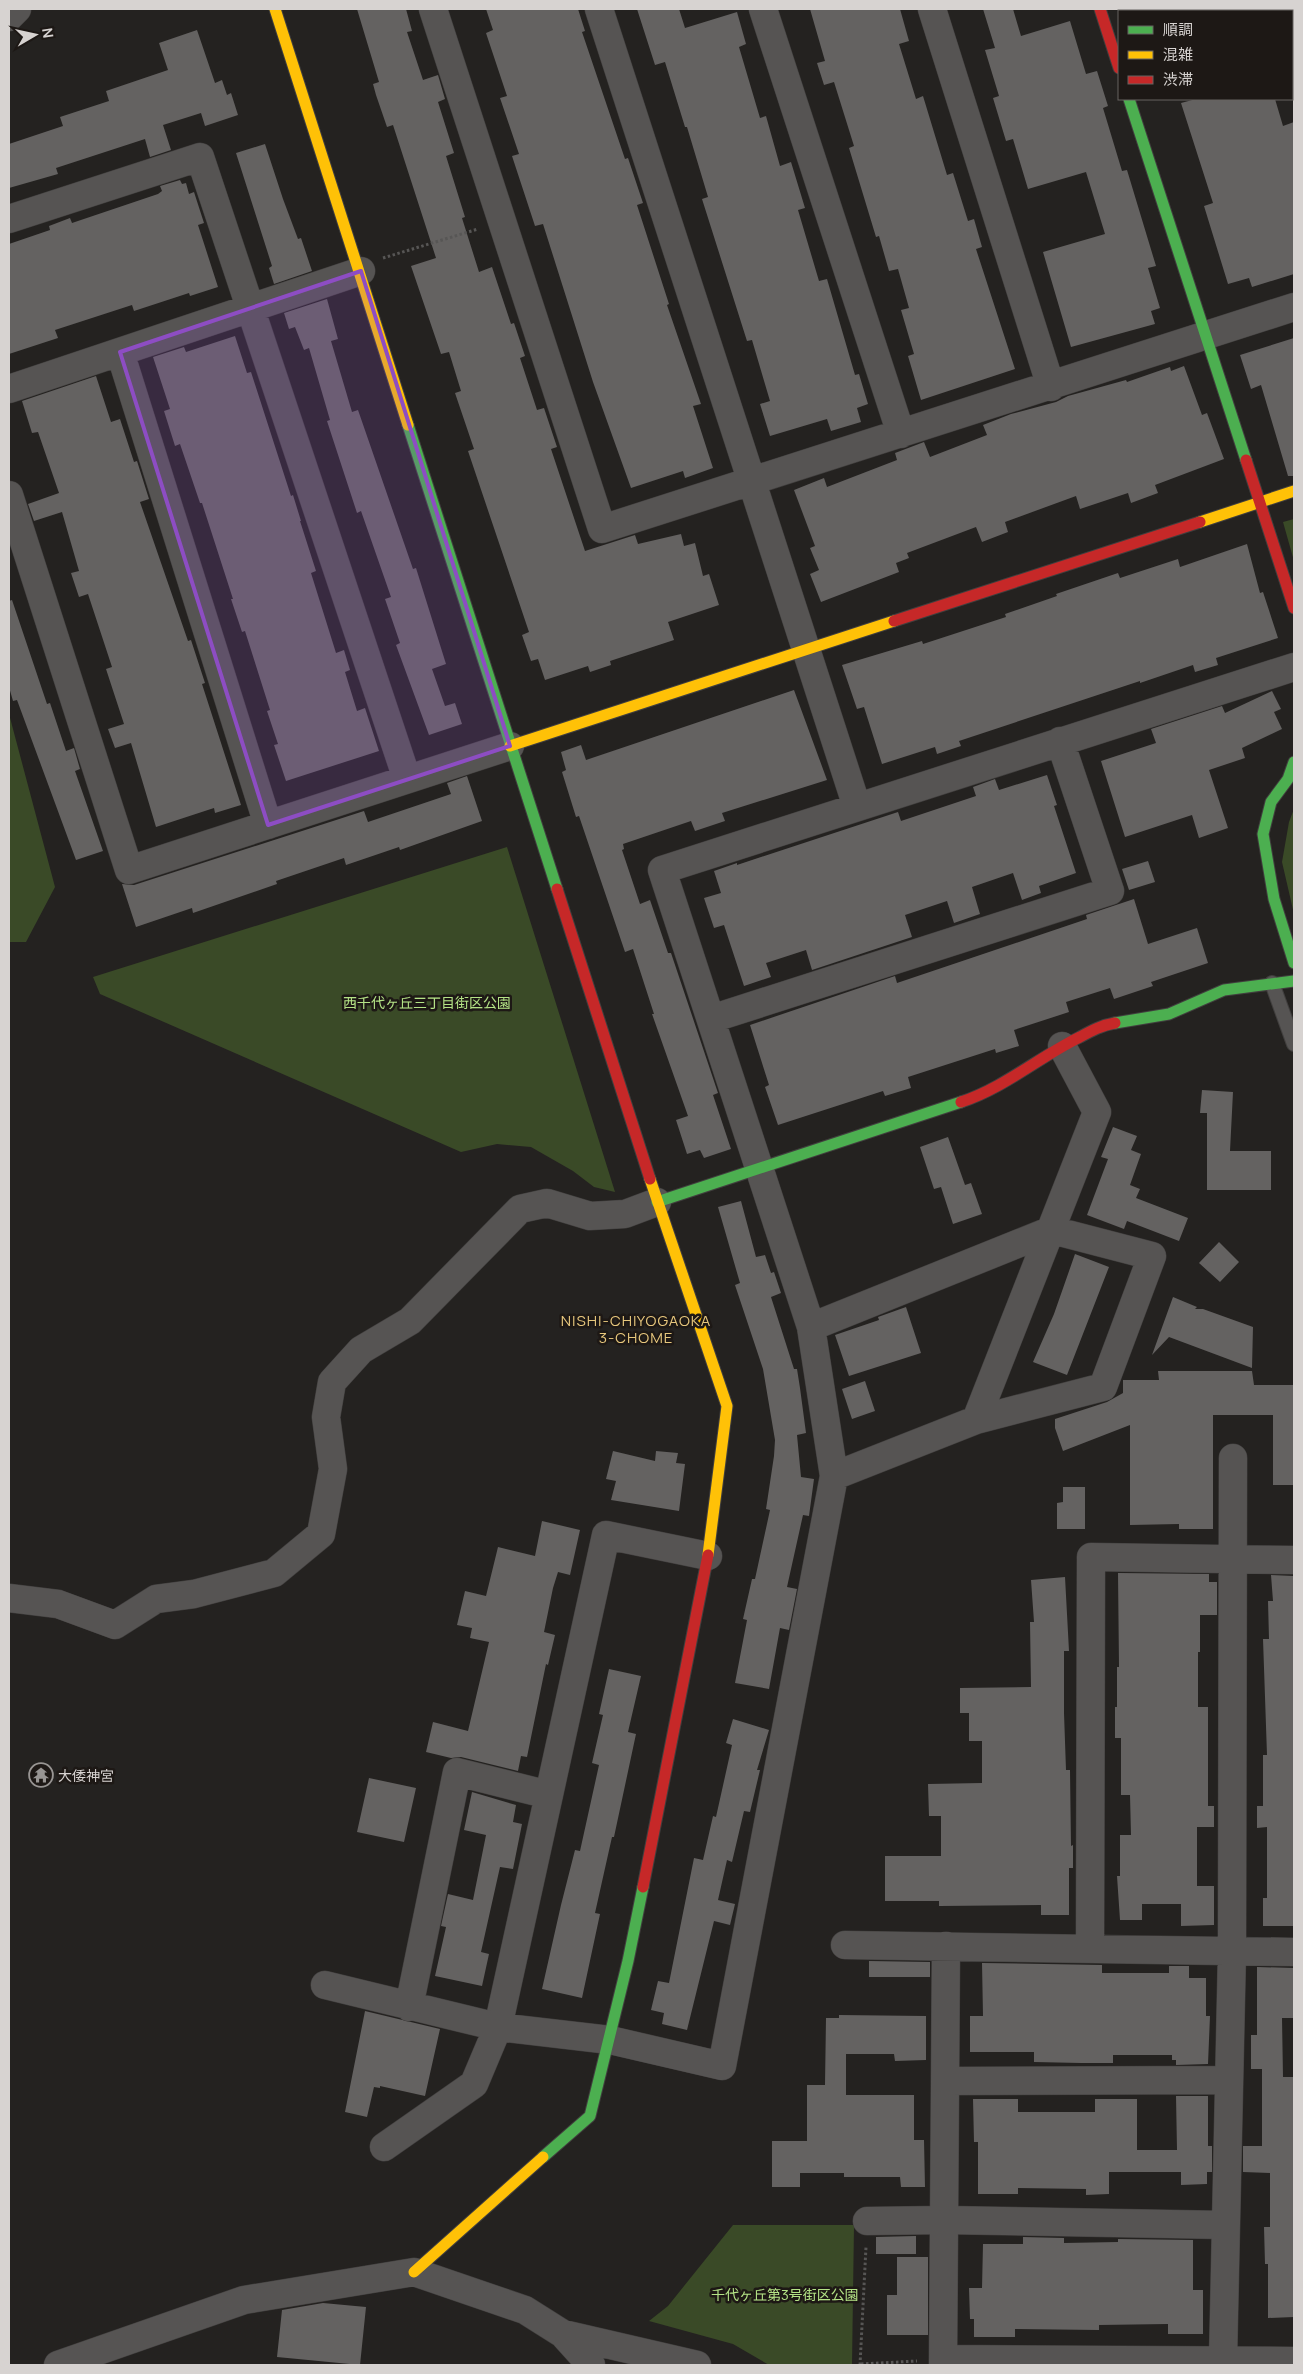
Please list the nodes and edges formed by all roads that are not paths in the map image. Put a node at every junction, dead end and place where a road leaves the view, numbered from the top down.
1 (17, 9) edge
2 (275, 9) edge
3 (433, 9) edge
4 (599, 9) edge
5 (763, 9) edge
6 (932, 9) edge
7 (1100, 9) edge
8 (9, 17) edge
9 (1118, 65) edge
10 (1129, 100) edge
11 (9, 219) edge
12 (368, 266) junction
13 (1294, 307) edge
14 (250, 308) junction
15 (1206, 336) junction
16 (120, 352) junction
17 (1051, 387) junction
18 (9, 389) edge
19 (901, 434) junction
20 (752, 482) junction
21 (1294, 492) edge
22 (9, 495) edge
23 (1261, 502) junction
24 (1294, 608) edge
25 (806, 648) junction
26 (1294, 667) edge
27 (1060, 741) junction
28 (510, 746) junction
29 (1294, 762) edge
30 (407, 780) junction
31 (857, 806) junction
32 (268, 825) junction
33 (1294, 963) edge
34 (1294, 981) edge
35 (1272, 983) junction
36 (711, 1020) junction
37 (1294, 1044) edge
38 (1062, 1046) junction
39 (758, 1167) junction
40 (657, 1202) junction
41 (1052, 1230) junction
42 (811, 1327) junction
43 (976, 1420) junction
44 (1233, 1458) dead end
45 (834, 1476) junction
46 (708, 1556) junction
47 (1234, 1559) junction
48 (1294, 1560) edge
49 (9, 1598) edge
50 (549, 1796) junction
51 (844, 1945) dead end
52 (946, 1946) junction
53 (1090, 1949) junction
54 (1232, 1951) junction
55 (1294, 1952) edge
56 (325, 1985) dead end
57 (409, 2007) junction
58 (498, 2027) junction
59 (610, 2040) junction
60 (1229, 2080) junction
61 (945, 2081) junction
62 (384, 2147) dead end
63 (944, 2220) junction
64 (867, 2221) road end
65 (1226, 2225) junction
66 (414, 2272) junction
67 (563, 2334) junction
68 (1223, 2360) junction
69 (1294, 2361) edge
70 (943, 2362) edge
71 (58, 2365) edge
72 (592, 2365) edge
73 (697, 2365) edge

1 - 8 street
2 - 12 street
3 - 20 street
4 - 20 street
5 - 19 street
6 - 17 street
7 - 9 street
10 - 15 street
11 - 14 street
12 - 14 street
12 - 28 street
13 - 15 street
14 - 16 street
14 - 30 street
15 - 17 street
15 - 23 street
16 - 18 street
16 - 32 street
17 - 19 street
19 - 20 street
20 - 25 street
21 - 23 street
22 - 32 street
23 - 24 street
23 - 25 street
25 - 28 street
25 - 31 street
26 - 27 street
27 - 31 street
27 - 36 street
28 - 30 street
28 - 40 street
29 - 33 street
30 - 32 street
31 - 36 street
34 - 35 street
35 - 37 lane
35 - 38 street
36 - 39 street
38 - 39 street
38 - 41 street
39 - 40 street
39 - 42 street
40 - 46 street
40 - 49 street
41 - 42 street
41 - 43 street
41 - 43 street
42 - 45 street
43 - 45 street
44 - 47 street
45 - 59 street
46 - 50 street
46 - 59 street
47 - 48 street
47 - 53 street
47 - 54 street
50 - 57 street
50 - 58 street
51 - 52 street
52 - 53 street
52 - 61 street
53 - 54 street
54 - 55 street
54 - 60 street
56 - 57 street
57 - 58 street
58 - 59 street
58 - 62 street
59 - 66 street
60 - 61 street
60 - 65 street
61 - 63 street
63 - 64 street
63 - 65 street
63 - 70 street
65 - 68 street
66 - 67 street
66 - 71 street
67 - 72 street
67 - 73 street
68 - 69 street
68 - 70 street

